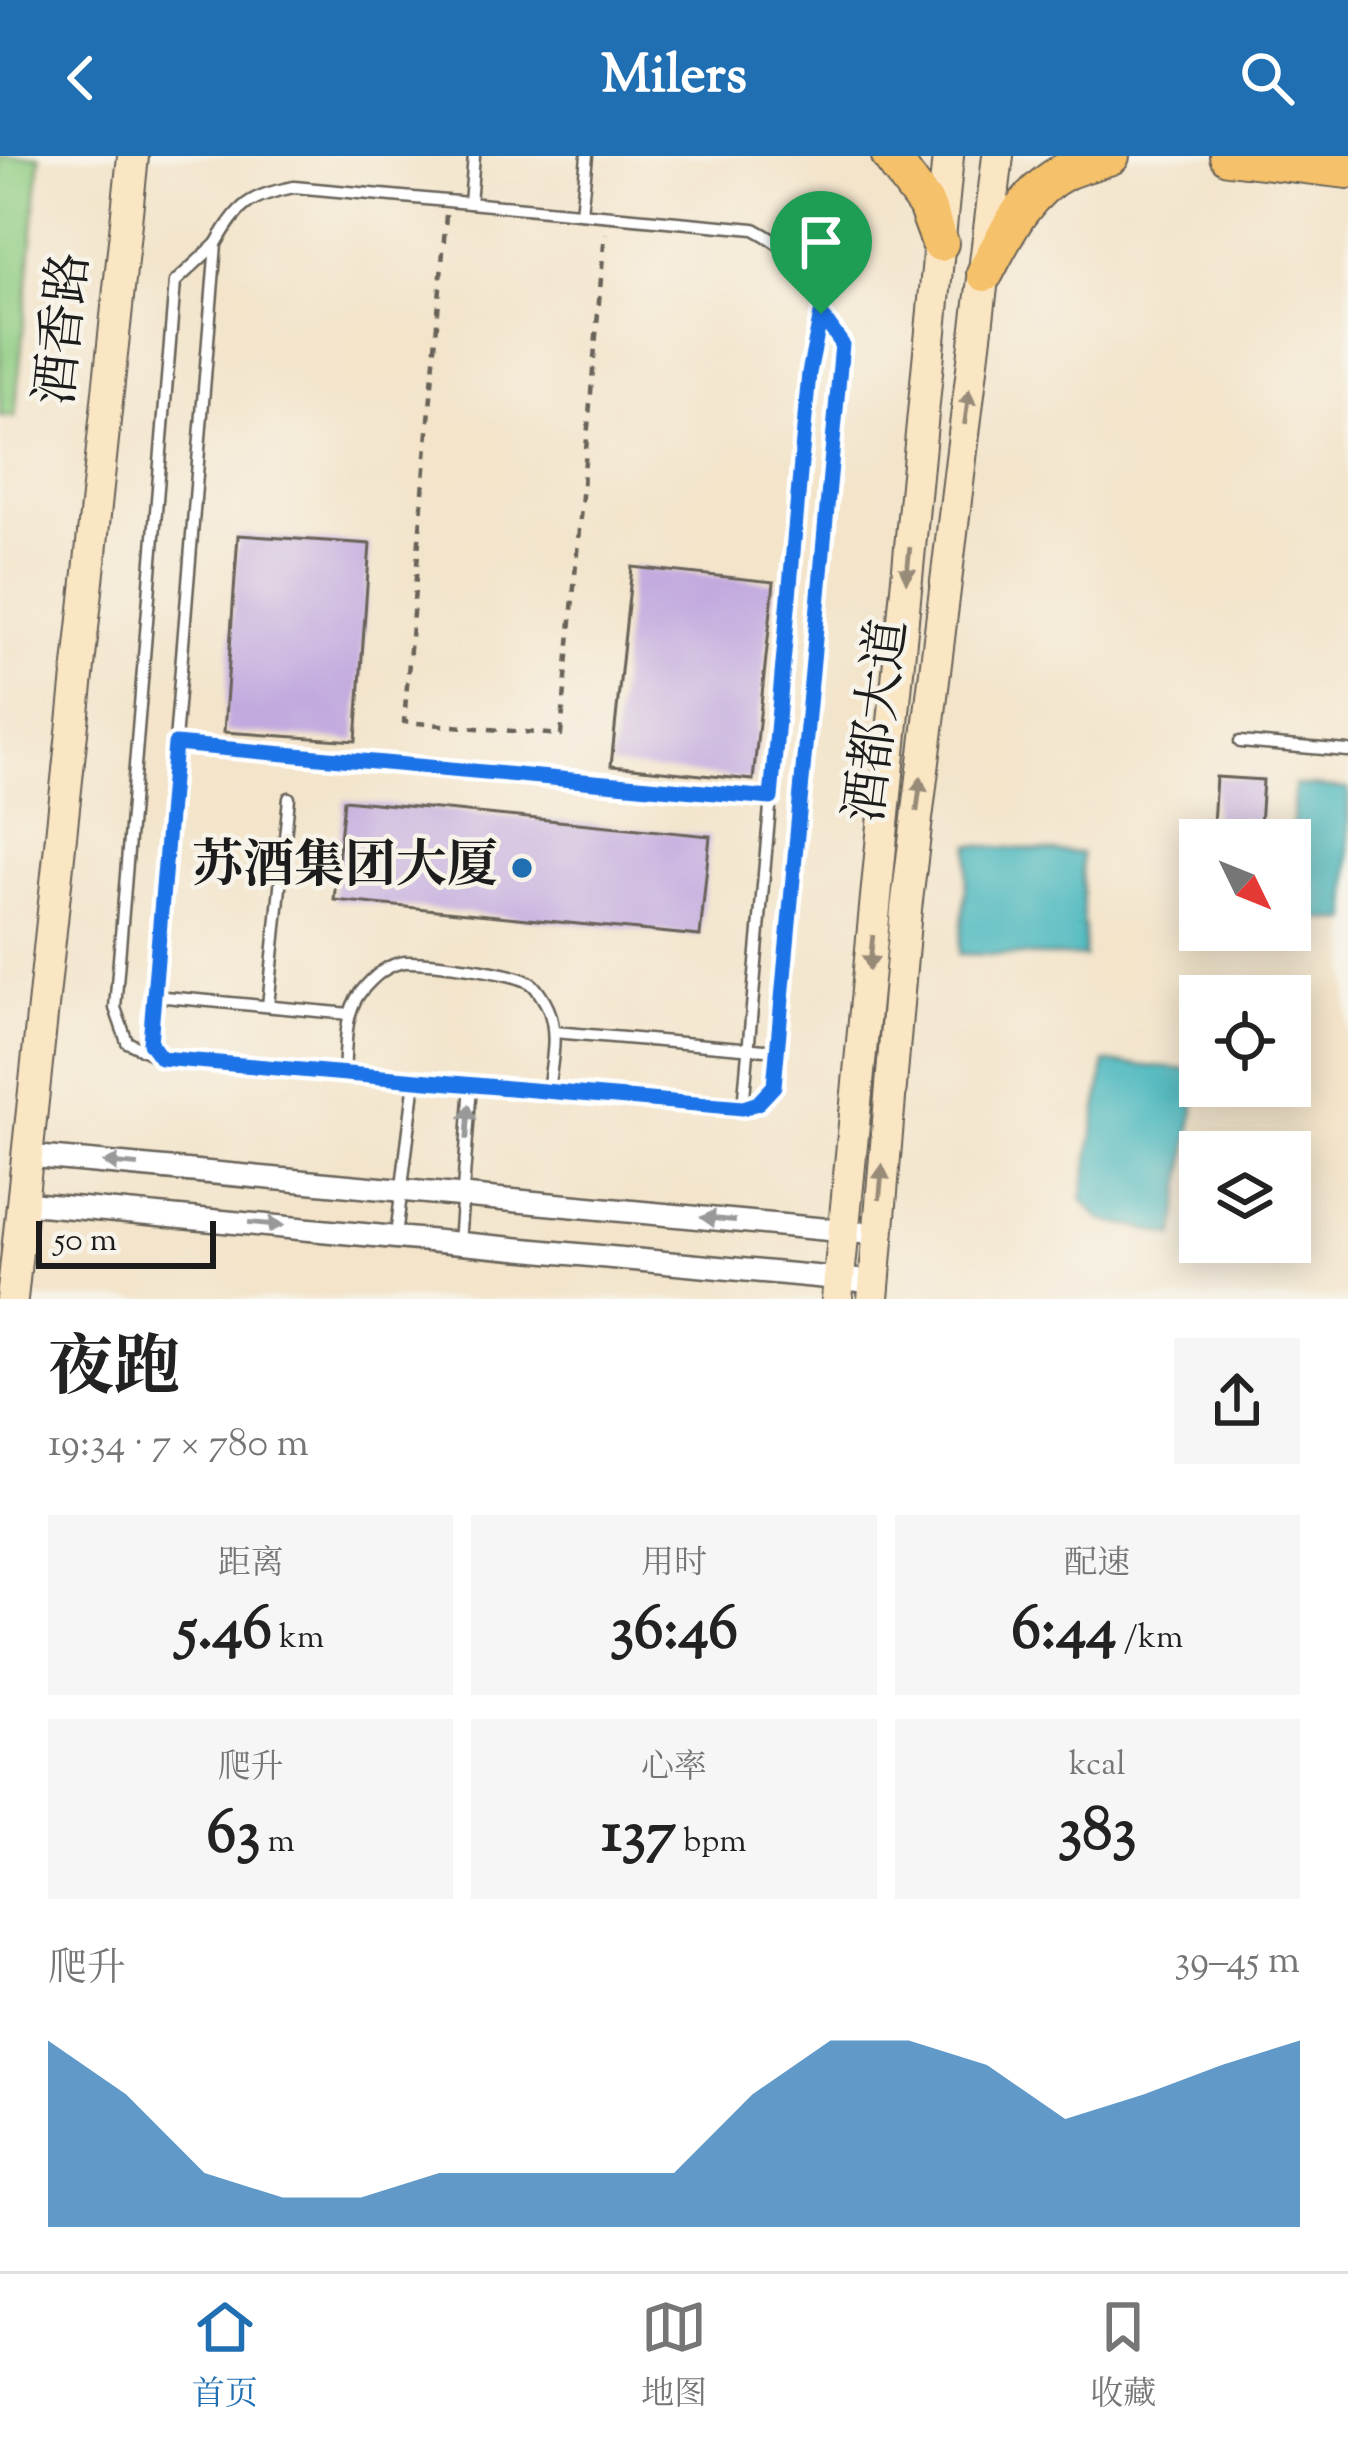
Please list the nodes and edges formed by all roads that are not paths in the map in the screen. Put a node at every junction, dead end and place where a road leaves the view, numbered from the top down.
1 (133, 156) edge
2 (474, 156) edge
3 (587, 156) edge
4 (890, 156) edge
5 (948, 156) edge
6 (998, 156) edge
7 (1112, 156) edge
8 (1228, 156) edge
9 (1348, 170) edge
10 (470, 203) junction
11 (581, 213) junction
12 (940, 243) junction
13 (216, 244) junction
14 (985, 273) junction
15 (821, 314) junction
16 (1240, 742) dead end
17 (175, 744) junction
18 (1348, 751) edge
19 (289, 798) dead end
20 (771, 798) junction
21 (154, 997) junction
22 (268, 1006) junction
23 (350, 1014) junction
24 (554, 1032) junction
25 (748, 1048) junction
26 (778, 1051) junction
27 (161, 1058) junction
28 (344, 1074) junction
29 (416, 1080) junction
30 (471, 1085) junction
31 (548, 1091) junction
32 (743, 1108) junction
33 (29, 1156) junction
34 (402, 1190) junction
35 (462, 1196) junction
36 (24, 1203) junction
37 (844, 1231) junction
38 (877, 1234) junction
39 (396, 1235) junction
40 (458, 1243) junction
41 (838, 1290) edge
42 (874, 1291) edge
43 (12, 1299) edge

1 - 33 street, 酒香路
2 - 10 lane
3 - 11 lane
4 - 12 main road
5 - 12 street, 酒都大道
6 - 14 street, 酒都大道
7 - 14 main road
8 - 9 main road
10 - 11 lane
10 - 13 lane
11 - 15 lane
12 -> 37 street, 酒都大道
13 - 17 lane
13 - 27 lane
38 -> 14 street, 酒都大道
15 - 20 lane
15 - 26 lane
16 - 18 lane
17 - 20 lane
17 - 21 lane
19 - 22 lane
20 - 25 lane
21 - 22 lane
21 - 27 lane
22 - 23 lane
23 - 24 lane
23 - 28 lane
24 - 25 lane
24 - 31 lane
25 - 26 lane
25 - 32 lane
26 - 32 lane
27 - 28 lane
28 - 29 lane
29 - 30 lane
29 - 34 lane
30 - 31 lane
35 -> 30 lane
31 - 32 lane
34 -> 33 street
33 - 36 street, 酒香路
34 - 35 street
34 - 39 lane
37 -> 35 street
35 - 40 lane
36 -> 39 street
36 - 43 street, 酒香路
37 - 38 street
37 - 41 street, 酒都大道
38 - 42 street, 酒都大道
39 - 40 street
40 - 41 street
41 - 42 street

